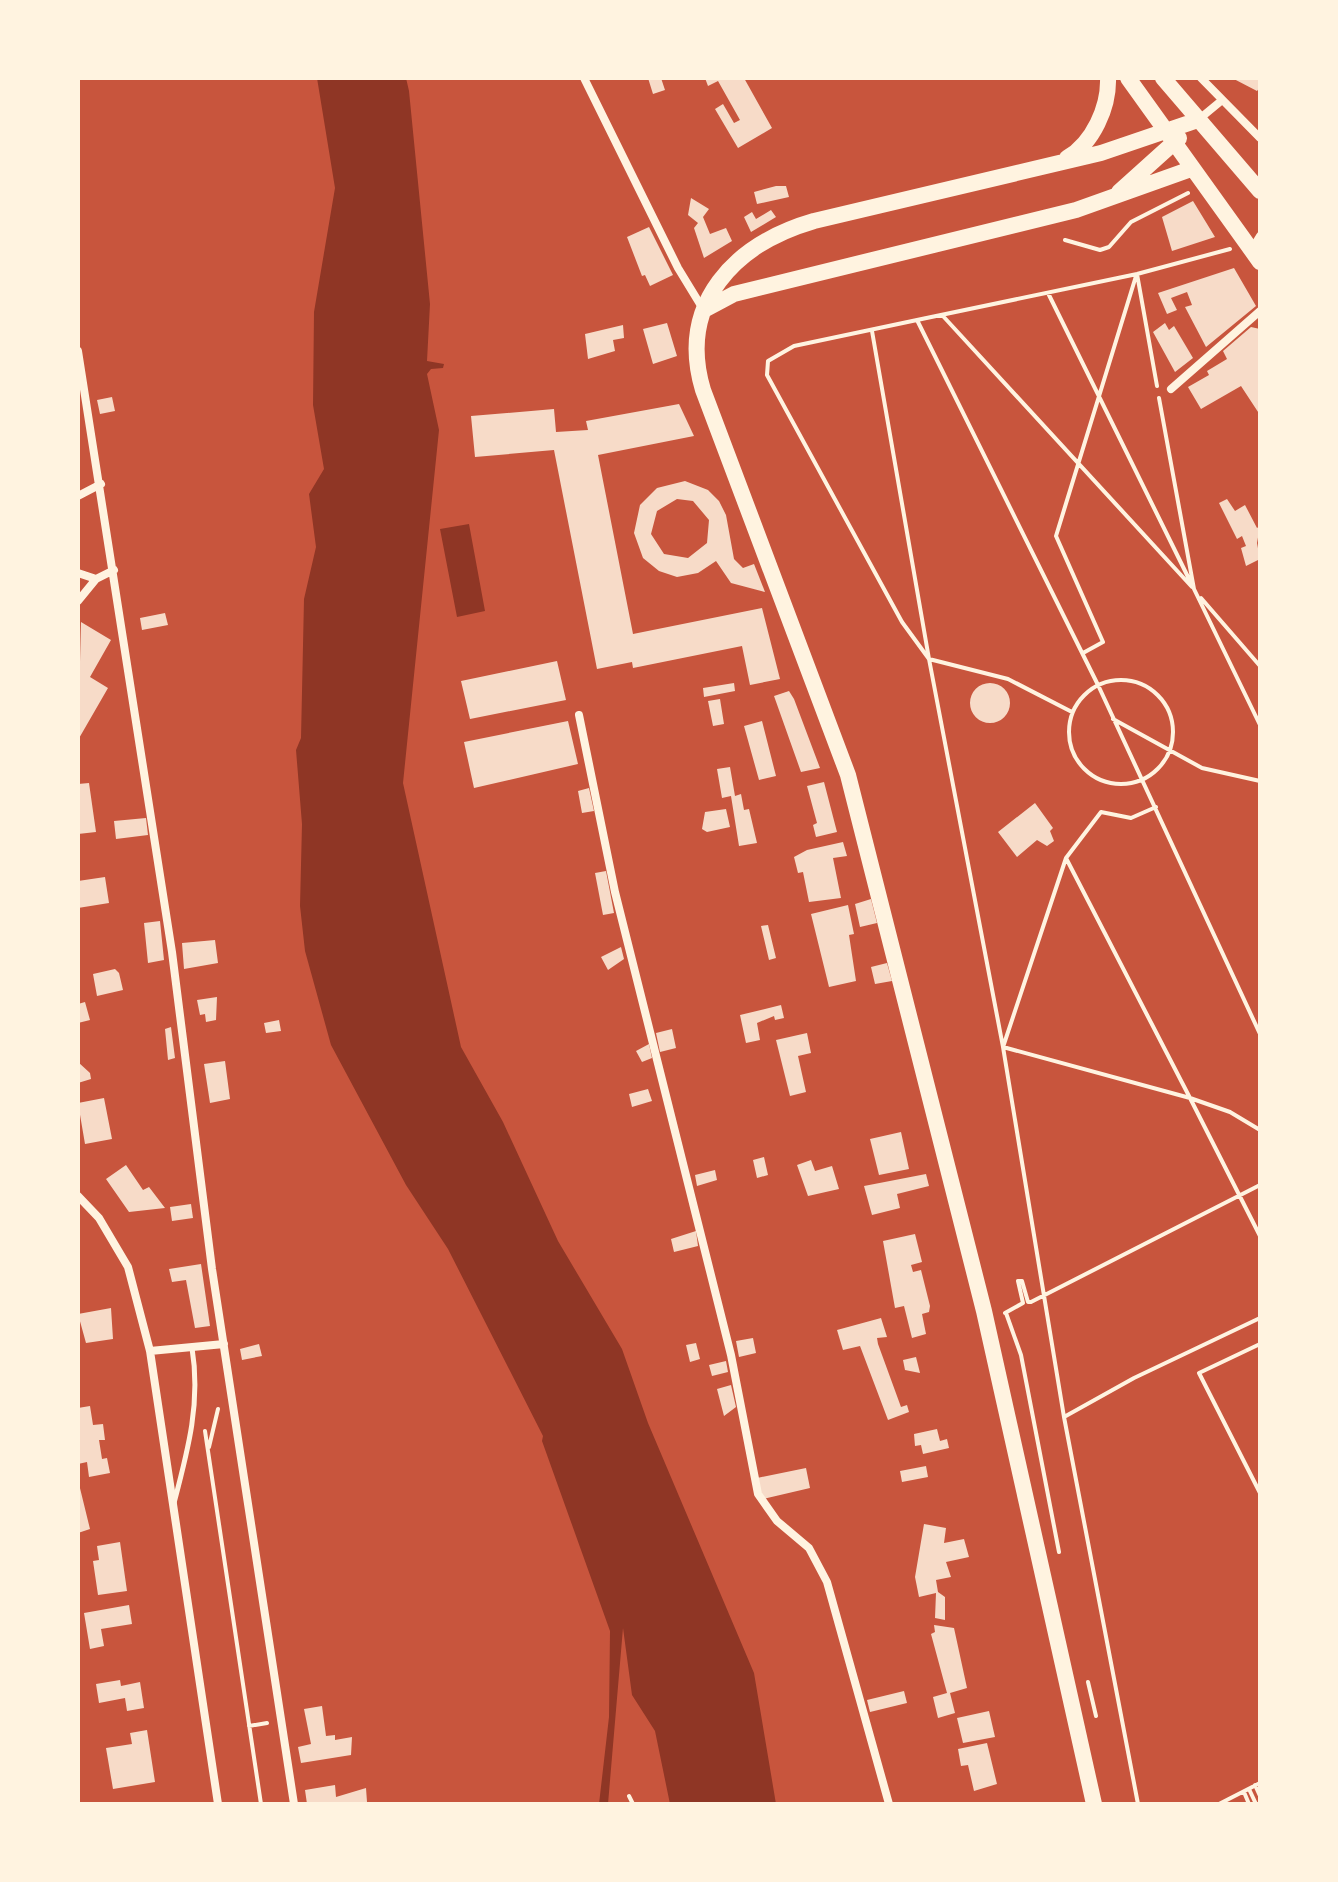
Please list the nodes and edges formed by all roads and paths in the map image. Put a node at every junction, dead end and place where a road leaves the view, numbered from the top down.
1 (584, 78) edge
2 (1108, 78) edge
3 (1128, 78) edge
4 (1163, 78) edge
5 (1201, 78) edge
6 (1221, 101) junction
7 (1198, 120) junction
8 (1169, 137) junction
9 (1260, 138) edge
10 (1059, 163) junction
11 (1191, 169) junction
12 (1260, 191) edge
13 (1197, 195) dead end
14 (1108, 201) junction
15 (1260, 236) edge
16 (1065, 240) dead end
17 (1224, 253) dead end
18 (1255, 258) edge
19 (1137, 274) junction
20 (1260, 276) edge
21 (1047, 293) junction
22 (704, 310) junction
23 (1260, 311) edge
24 (942, 315) junction
25 (917, 320) junction
26 (872, 331) junction
27 (78, 351) edge
28 (1171, 389) dead end
29 (1100, 399) junction
30 (1079, 463) junction
31 (101, 484) junction
32 (78, 496) edge
33 (114, 570) junction
34 (78, 573) edge
35 (96, 579) junction
36 (1195, 591) junction
37 (78, 601) edge
38 (1083, 653) junction
39 (929, 659) junction
40 (1260, 666) edge
41 (1098, 685) junction
42 (1072, 712) junction
43 (579, 715) dead end
44 (1113, 719) junction
45 (1260, 725) edge
46 (1171, 751) junction
47 (1143, 779) junction
48 (1260, 781) edge
49 (1156, 807) junction
50 (1066, 858) junction
51 (1260, 1034) edge
52 (1003, 1047) junction
53 (1190, 1098) junction
54 (1260, 1130) edge
55 (1260, 1185) edge
56 (1240, 1195) junction
57 (78, 1196) edge
58 (1260, 1236) edge
59 (1043, 1297) junction
60 (1260, 1318) edge
61 (224, 1344) junction
62 (1260, 1344) edge
63 (192, 1347) junction
64 (150, 1351) junction
65 (230, 1385) junction
66 (194, 1409) junction
67 (1064, 1417) junction
68 (208, 1453) junction
69 (1260, 1493) edge
70 (174, 1504) junction
71 (1061, 1562) dead end
72 (1087, 1677) dead end
73 (1097, 1722) dead end
74 (270, 1723) dead end
75 (249, 1726) junction
76 (1083, 1748) junction
77 (1258, 1784) edge
78 (1241, 1793) junction
79 (629, 1796) dead end
80 (1260, 1796) edge
81 (218, 1804) edge
82 (261, 1804) edge
83 (294, 1804) edge
84 (633, 1804) edge
85 (889, 1804) edge
86 (1094, 1804) edge
87 (1104, 1804) edge
88 (1138, 1804) edge
89 (1219, 1804) edge
90 (1236, 1804) edge
91 (1242, 1804) edge
92 (1249, 1804) edge
93 (1256, 1804) edge

1 - 22 street
2 - 10 main road
3 - 8 main road
4 - 7 main road
5 - 6 street
6 - 7 street
6 - 9 street
7 - 8 main road
7 - 12 main road
8 - 10 main road
8 - 11 main road
8 - 14 main road
10 - 22 main road
11 - 14 main road
11 - 18 main road
13 - 16 path
14 - 22 main road
15 - 18 street
17 - 19 path
18 - 20 street
19 - 21 path
19 - 29 path
19 - 36 path
21 - 24 path
21 - 29 path
22 - 76 main road
23 - 28 street
24 - 25 path
24 - 30 path
25 - 26 path
25 - 38 path
26 - 39 path
26 - 39 path
27 - 31 street
29 - 30 path
29 - 36 path
30 - 36 path
30 - 38 path
31 - 32 street
31 - 33 street
33 - 35 street
33 - 61 street
34 - 35 street
35 - 37 street
36 - 40 path
36 - 45 path
38 - 41 path
39 - 42 path
39 - 52 path
41 - 42 path
41 - 44 path
41 - 46 path
42 - 47 path
43 - 85 street
44 - 46 path
44 - 47 path
46 - 47 path
46 - 48 path
47 - 49 path
49 - 50 path
49 - 51 path
50 - 52 path
50 - 53 path
52 - 53 path
52 - 59 path
53 - 54 path
53 - 56 path
55 - 56 path
56 - 58 path
56 - 59 path
57 - 64 street
59 - 67 path
59 - 71 path
60 - 67 path
61 - 63 street
61 - 65 street
62 - 69 path
63 - 64 street
63 - 66 lane
64 - 70 street
65 - 68 path
65 - 83 street
66 - 68 path
66 - 70 lane
67 - 88 path
68 - 75 path
70 - 81 street
72 - 73 path
74 - 75 path
75 - 82 path
76 - 86 main road
76 - 87 main road
77 - 78 path
77 - 80 path
78 - 89 path
78 - 90 path
78 - 91 path
78 - 92 path
78 - 93 path
79 - 84 path

